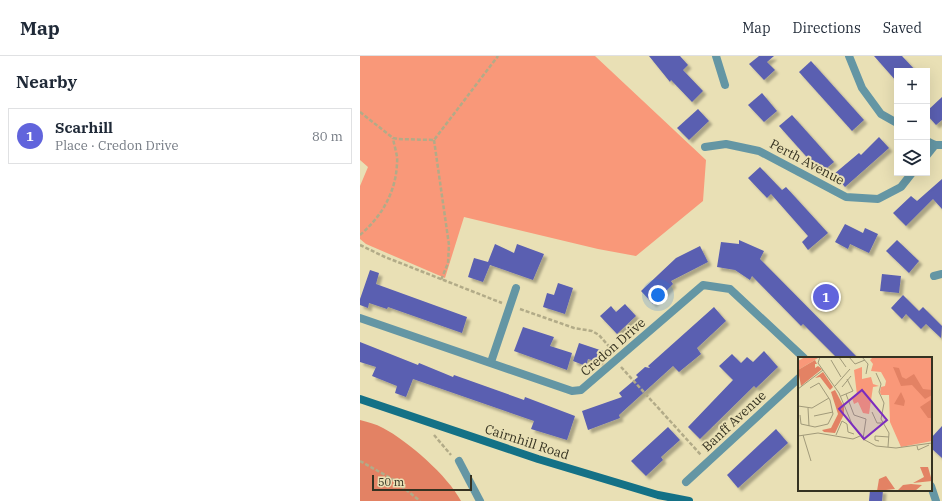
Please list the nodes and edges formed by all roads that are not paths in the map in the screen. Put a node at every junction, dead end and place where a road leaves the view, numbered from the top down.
1 (716, 56) edge
2 (849, 56) edge
3 (725, 85) dead end
4 (894, 121) edge
5 (939, 145) edge
6 (705, 147) dead end
7 (930, 152) edge
8 (910, 176) edge
9 (516, 288) dead end
10 (360, 318) edge
11 (803, 357) edge
12 (491, 362) junction
13 (798, 379) edge
14 (360, 399) edge
15 (460, 461) road end
16 (686, 482) dead end
17 (932, 489) edge
18 (480, 501) edge
19 (689, 501) edge
20 (936, 501) edge

1 - 3 street
2 - 4 street
5 - 7 street
6 - 8 street, Perth Avenue
9 - 12 street
10 - 12 street, Credon Drive
11 - 12 street, Credon Drive
13 - 16 street, Banff Avenue
14 - 19 main road, Cairnhill Road
15 - 18 street
17 - 20 street

